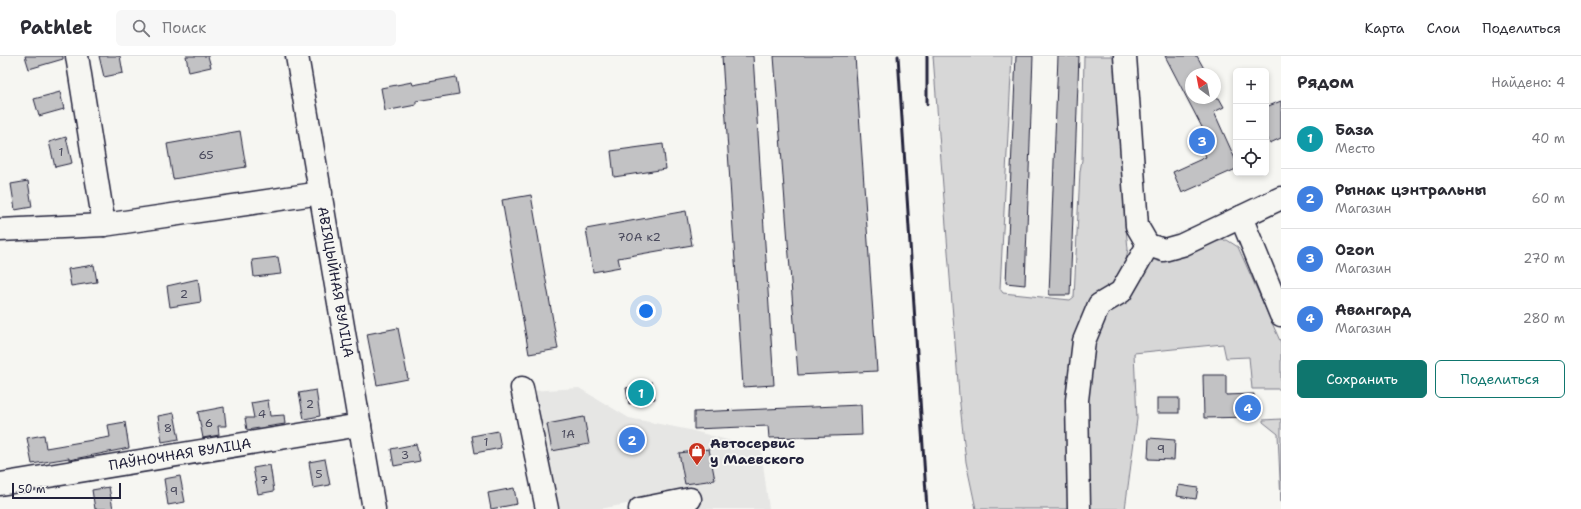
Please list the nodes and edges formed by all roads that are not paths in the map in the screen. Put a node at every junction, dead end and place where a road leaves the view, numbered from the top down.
1 (77, 56) edge
2 (297, 56) edge
3 (1126, 56) edge
4 (321, 193) junction
5 (1281, 198) edge
6 (1240, 217) junction
7 (104, 225) junction
8 (0, 230) edge
9 (1148, 245) junction
10 (1281, 315) edge
11 (522, 388) dead end
12 (360, 425) junction
13 (0, 484) edge
14 (690, 499) dead end
15 (374, 509) edge
16 (547, 509) edge
17 (640, 509) edge
18 (1079, 509) edge

1 - 7 street
2 - 4 street, АВІЯЦЫЙНАЯ ВУЛІЦА
3 - 9 street
4 - 7 street
4 - 12 street, АВІЯЦЫЙНАЯ ВУЛІЦА
5 - 6 street
6 - 9 street
6 - 10 street
7 - 8 street
9 - 18 street
11 - 16 street
12 - 13 street, ПАЎНОЧНАЯ ВУЛІЦА
12 - 15 street, АВІЯЦЫЙНАЯ ВУЛІЦА
14 - 17 street

